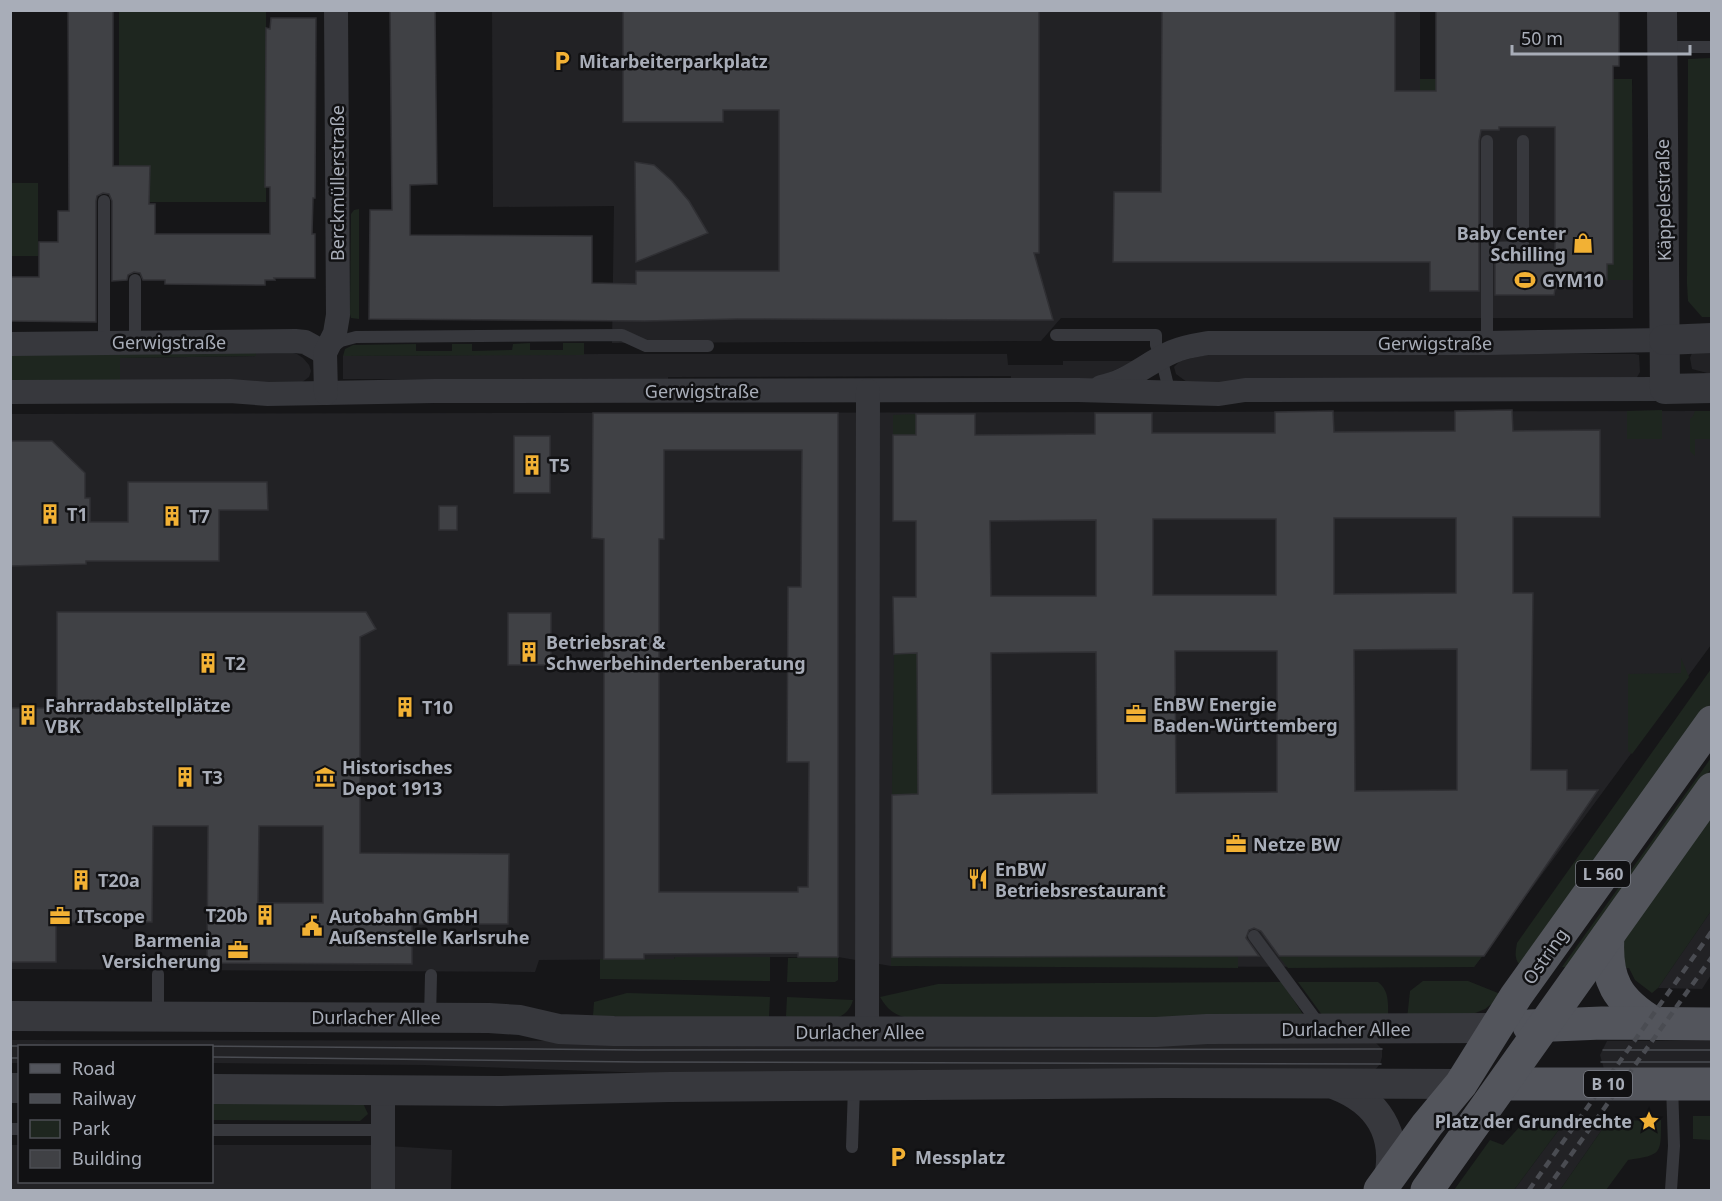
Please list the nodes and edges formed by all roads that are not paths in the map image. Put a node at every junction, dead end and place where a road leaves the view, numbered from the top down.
1 (336, 10) edge
2 (1662, 10) edge
3 (1662, 47) junction
4 (1712, 47) edge
5 (1487, 141) dead end
6 (1523, 141) dead end
7 (104, 201) dead end
8 (1487, 248) junction
9 (135, 280) dead end
10 (1056, 335) dead end
11 (1712, 338) edge
12 (1664, 340) junction
13 (135, 342) junction
14 (104, 343) junction
15 (1487, 343) junction
16 (10, 344) edge
17 (708, 346) dead end
18 (325, 353) junction
19 (1161, 357) junction
20 (1665, 388) junction
21 (1712, 388) edge
22 (1078, 390) junction
23 (868, 391) junction
24 (10, 392) edge
25 (326, 393) junction
26 (1170, 394) junction
27 (1712, 722) edge
28 (1712, 789) edge
29 (1254, 936) dead end
30 (1608, 936) junction
31 (158, 974) dead end
32 (431, 975) dead end
33 (10, 1016) edge
34 (158, 1016) junction
35 (430, 1018) junction
36 (1654, 1023) junction
37 (1712, 1024) edge
38 (1545, 1026) junction
39 (1497, 1028) junction
40 (1318, 1029) junction
41 (867, 1032) junction
42 (1461, 1084) junction
43 (1504, 1084) junction
44 (1672, 1084) junction
45 (1712, 1084) edge
46 (1336, 1085) junction
47 (854, 1086) junction
48 (213, 1089) edge
49 (383, 1089) junction
50 (213, 1130) edge
51 (383, 1130) junction
52 (852, 1147) dead end
53 (1384, 1184) edge
54 (383, 1191) edge
55 (1427, 1191) edge
56 (1671, 1191) edge

1 - 18 street, Berckmüllerstraße
2 - 3 street, Käppelestraße
3 - 4 lane
3 - 12 street, Käppelestraße
5 - 8 lane
6 - 8 lane
7 - 14 lane
8 - 15 lane
9 - 13 lane
10 - 19 lane
11 - 12 street, Gerwigstraße
12 - 15 street, Gerwigstraße
12 - 20 street, Käppelestraße
13 - 14 street, Gerwigstraße
13 - 18 street, Gerwigstraße
14 - 16 street, Gerwigstraße
15 - 19 street, Gerwigstraße
17 - 18 lane
18 - 25 street
19 - 22 street, Gerwigstraße
19 - 26 lane
20 - 21 street, Gerwigstraße
20 - 26 street, Gerwigstraße
22 - 23 street, Gerwigstraße
22 - 26 street, Gerwigstraße
23 - 25 street, Gerwigstraße
23 - 41 street
24 - 25 street, Gerwigstraße
27 - 39 main road, Ostring / L 560
28 - 30 main road, L 560
29 - 40 lane
30 - 36 main road
30 - 38 main road, L 560
31 - 34 lane
32 - 35 lane
33 - 34 street, Durlacher Allee
34 - 35 street, Durlacher Allee
35 - 41 street, Durlacher Allee
36 - 37 main road, Durlacher Allee
36 - 38 main road, Durlacher Allee
38 - 39 main road, Durlacher Allee
38 - 43 main road
39 - 40 street, Durlacher Allee
39 - 42 main road, Ostring
40 - 41 street, Durlacher Allee
42 - 46 street
42 - 53 main road, Ostring
43 - 44 main road, B 10
43 - 55 main road
44 - 45 main road, B 10
44 - 56 lane
46 - 47 street
46 - 53 street
47 - 49 street
47 - 52 lane
48 - 49 street
49 - 51 street
50 - 51 lane
51 - 54 street

